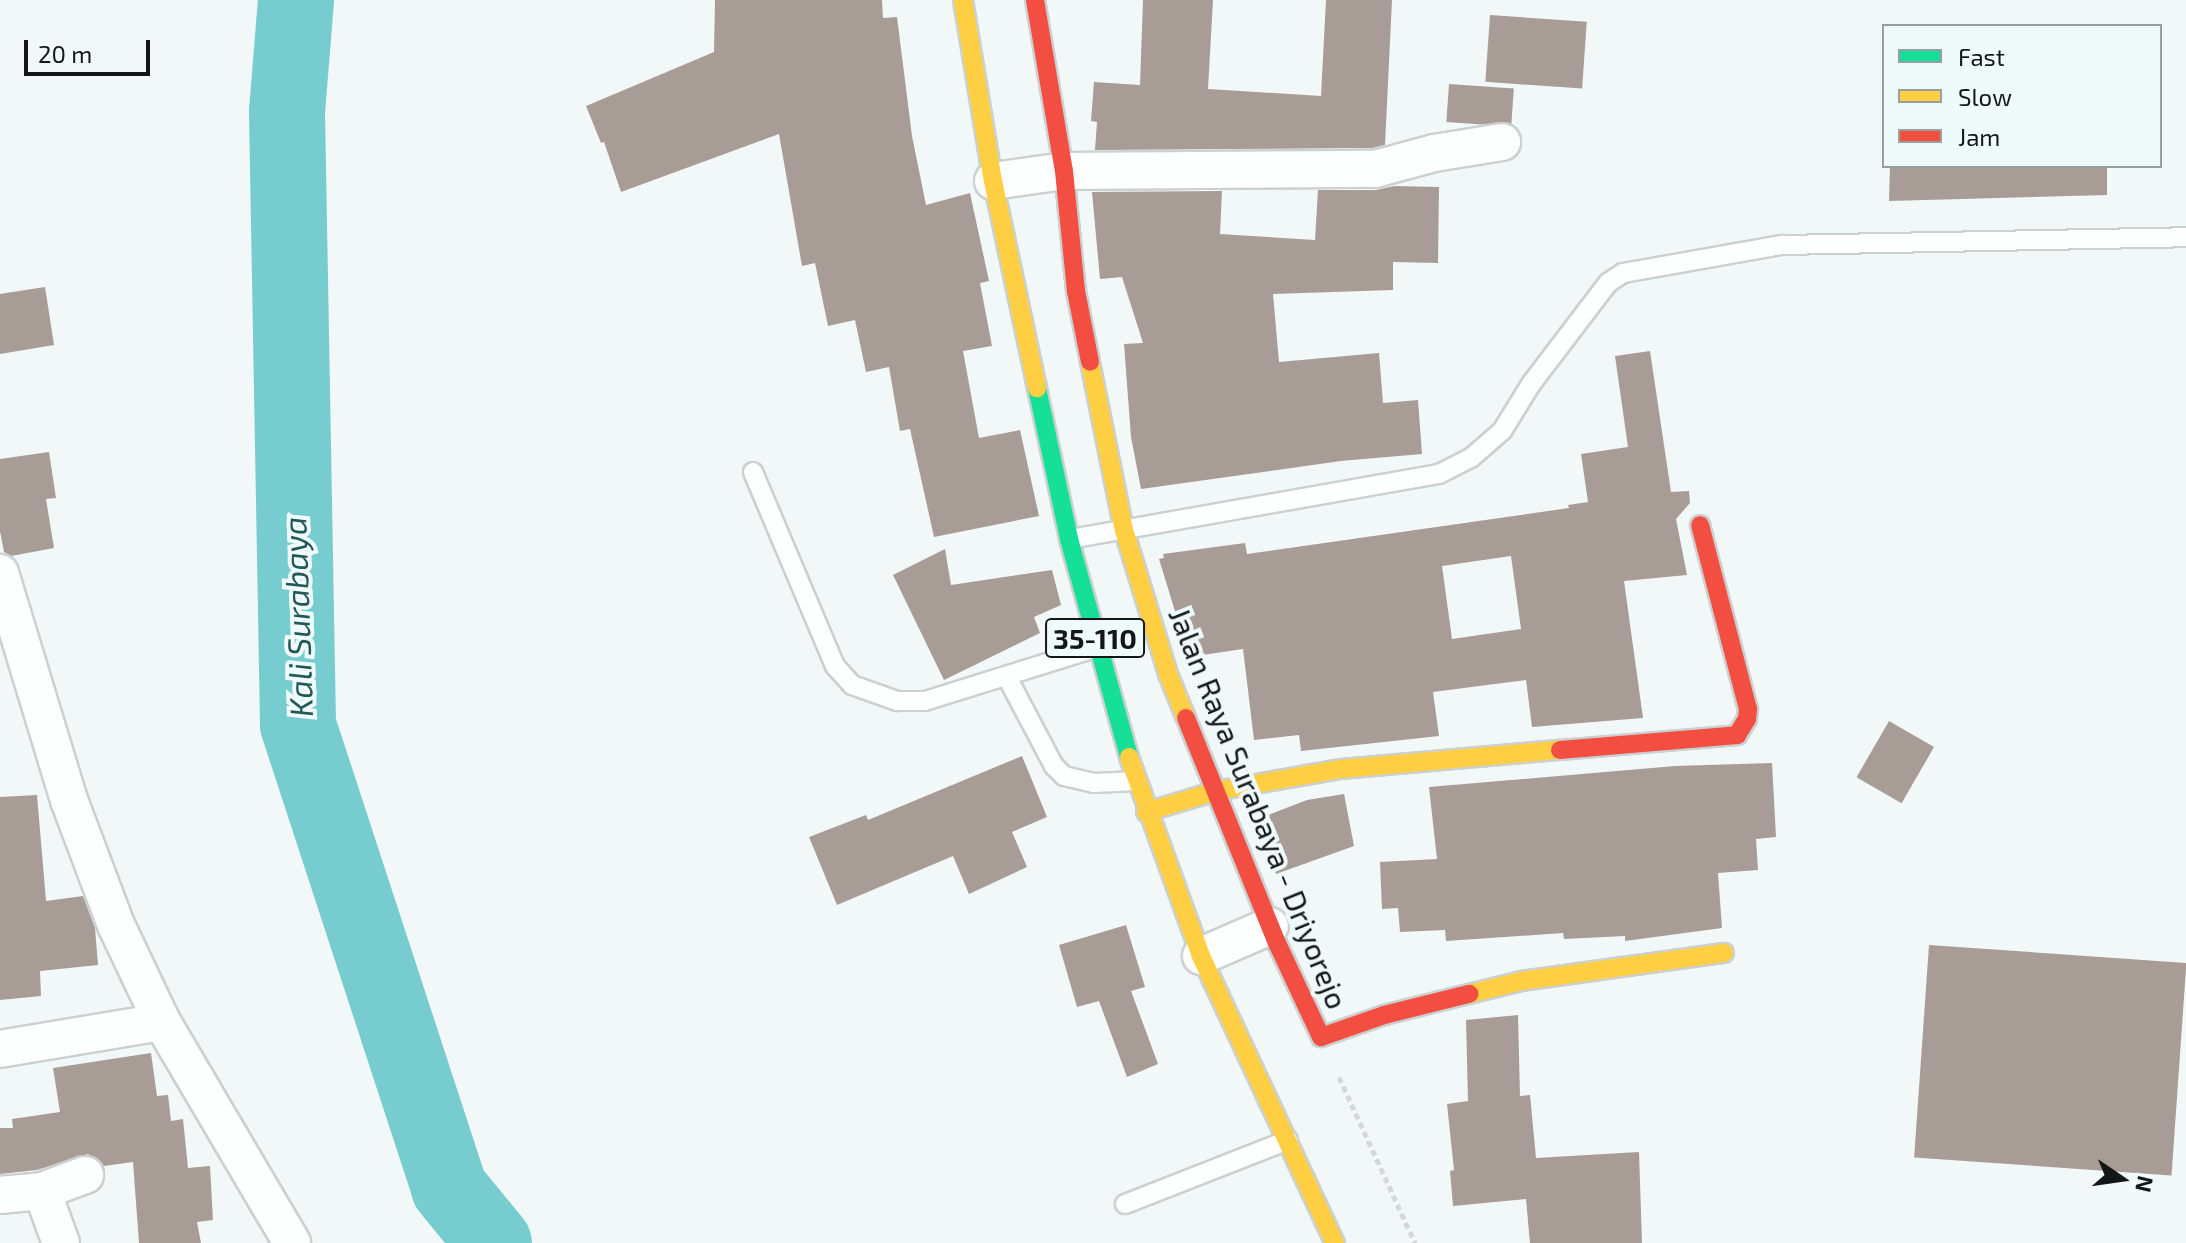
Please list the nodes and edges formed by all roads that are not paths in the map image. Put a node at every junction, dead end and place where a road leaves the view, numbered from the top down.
1 (963, 0) edge
2 (1035, 0) edge
3 (1502, 142) dead end
4 (1064, 171) junction
5 (993, 181) junction
6 (2186, 237) edge
7 (753, 472) dead end
8 (1700, 525) dead end
9 (1124, 530) junction
10 (1069, 539) junction
11 (0, 573) edge
12 (1098, 647) junction
13 (1007, 677) junction
14 (1136, 781) junction
15 (1216, 791) junction
16 (1146, 812) junction
17 (1270, 926) junction
18 (1724, 953) dead end
19 (1201, 956) junction
20 (162, 1022) junction
21 (0, 1049) edge
22 (1288, 1140) junction
23 (85, 1175) dead end
24 (42, 1191) junction
25 (0, 1195) edge
26 (1125, 1204) dead end
27 (61, 1243) edge
28 (292, 1243) edge
29 (1335, 1243) edge

1 - 5 street, 35-110
2 - 4 street, Jalan Raya Surabaya - Driyorejo
3 - 4 street
4 - 5 street
4 - 9 street, Jalan Raya Surabaya - Driyorejo
5 - 10 street, 35-110
6 - 9 lane
7 - 13 lane
8 - 15 street
9 - 10 lane
9 - 15 street, Jalan Raya Surabaya - Driyorejo
10 - 12 street, 35-110
11 - 20 street
12 - 13 lane
12 - 14 street, 35-110
13 - 14 lane
14 - 16 street, 35-110
15 - 16 street
15 - 17 street, Jalan Raya Surabaya - Driyorejo
16 - 19 street, 35-110
17 - 18 street, Jalan Raya Surabaya - Driyorejo
17 - 19 street
19 - 22 street, 35-110
20 - 21 street
20 - 28 street
22 - 26 lane
22 - 29 street, 35-110
23 - 24 street
24 - 25 street
24 - 27 street

